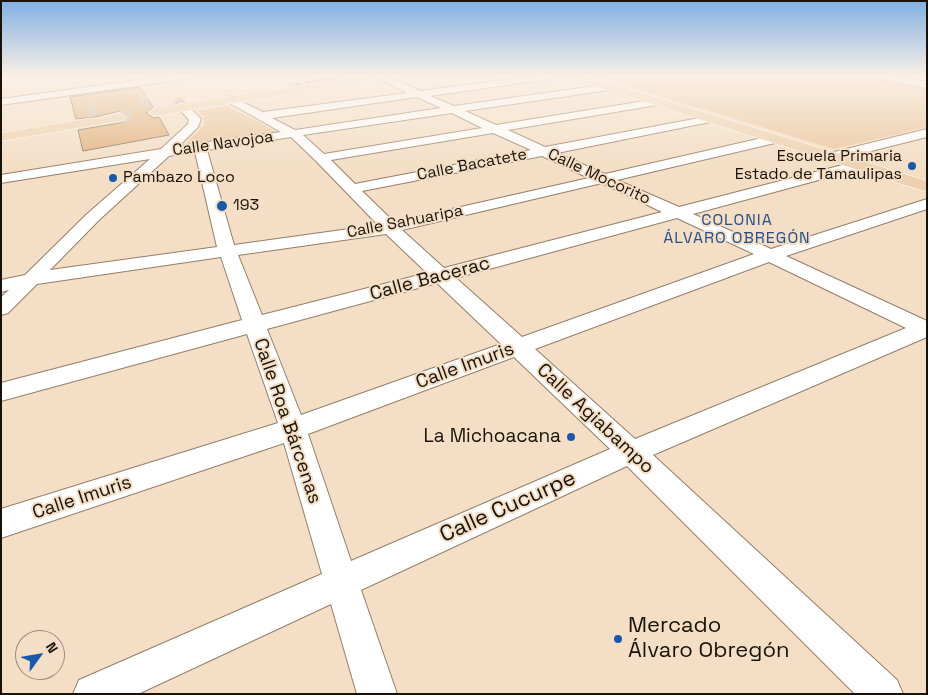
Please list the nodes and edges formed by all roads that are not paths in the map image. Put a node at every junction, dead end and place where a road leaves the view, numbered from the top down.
1 (152, 108) tunnel mouth
2 (184, 108) tunnel mouth
3 (247, 108) edge
4 (314, 108) edge
5 (450, 108) edge
6 (463, 108) edge
7 (617, 108) edge
8 (677, 108) edge
9 (148, 110) tunnel mouth
10 (453, 110) junction
11 (118, 111) tunnel mouth
12 (94, 115) junction
13 (260, 116) junction
14 (710, 119) junction
15 (11, 122) dead end
16 (494, 128) junction
17 (927, 133) edge
18 (294, 134) junction
19 (1, 136) edge
20 (775, 139) junction
21 (200, 147) junction
22 (544, 151) junction
23 (164, 152) junction
24 (831, 157) junction
25 (321, 158) junction
26 (858, 165) junction
27 (1, 179) edge
28 (605, 179) junction
29 (927, 187) edge
30 (352, 189) junction
31 (927, 204) edge
32 (677, 212) junction
33 (390, 228) junction
34 (227, 250) junction
35 (770, 255) junction
36 (441, 275) junction
37 (30, 279) junction
38 (1, 286) edge
39 (1, 309) edge
40 (254, 327) junction
41 (926, 329) edge
42 (518, 347) junction
43 (1, 392) edge
44 (293, 429) junction
45 (631, 452) junction
46 (1, 524) edge
47 (341, 582) junction
48 (93, 694) edge
49 (378, 694) edge
50 (883, 694) edge

1 - 9 main road
2 - 23 street
3 - 13 street, Calle Agiabampo
4 - 13 street
5 - 10 street, Calle Mocorito
6 - 10 street, Calle Navojoa
7 - 16 street
8 - 14 main road
10 - 16 street, Calle Mocorito
10 - 18 street, Calle Navojoa
11 - 12 main road
12 - 15 main road
12 - 19 main road
13 - 18 street, Calle Agiabampo
14 - 20 main road
14 - 22 street, Calle Bacatete
16 - 22 street, Calle Mocorito
16 - 25 street
17 - 24 street
18 - 21 street, Calle Navojoa
18 - 25 street, Calle Agiabampo
20 - 24 main road
20 - 28 street, Calle Sahuaripa
21 - 23 street, Calle Navojoa
21 - 34 street, Calle Roa Bárcenas
22 - 28 street, Calle Mocorito
22 - 30 street, Calle Bacatete
23 - 27 street, Calle Navojoa
23 - 37 street
24 - 26 main road
25 - 30 street, Calle Agiabampo
26 - 29 main road
26 - 32 street, Calle Bacerac
28 - 32 street, Calle Mocorito
28 - 33 street, Calle Sahuaripa
30 - 33 street, Calle Agiabampo
31 - 35 street, Calle Imuris
32 - 35 street, Calle Mocorito
32 - 36 street, Calle Bacerac
33 - 34 street, Calle Sahuaripa
33 - 36 street, Calle Agiabampo
34 - 37 street, Calle Sahuaripa
34 - 40 street, Calle Roa Bárcenas
35 - 41 street, Calle Mocorito
35 - 42 street, Calle Imuris
36 - 40 street, Calle Bacerac
36 - 42 street, Calle Agiabampo
37 - 38 street, Calle Sahuaripa
37 - 39 street
40 - 43 street, Calle Bacerac
40 - 44 street, Calle Roa Bárcenas
41 - 45 street, Calle Cucurpe
42 - 44 street, Calle Imuris
42 - 45 street, Calle Agiabampo
44 - 46 street, Calle Imuris
44 - 47 street, Calle Roa Bárcenas
45 - 47 street, Calle Cucurpe
45 - 50 street, Calle Agiabampo
47 - 48 street, Calle Cucurpe
47 - 49 street, Calle Roa Bárcenas

